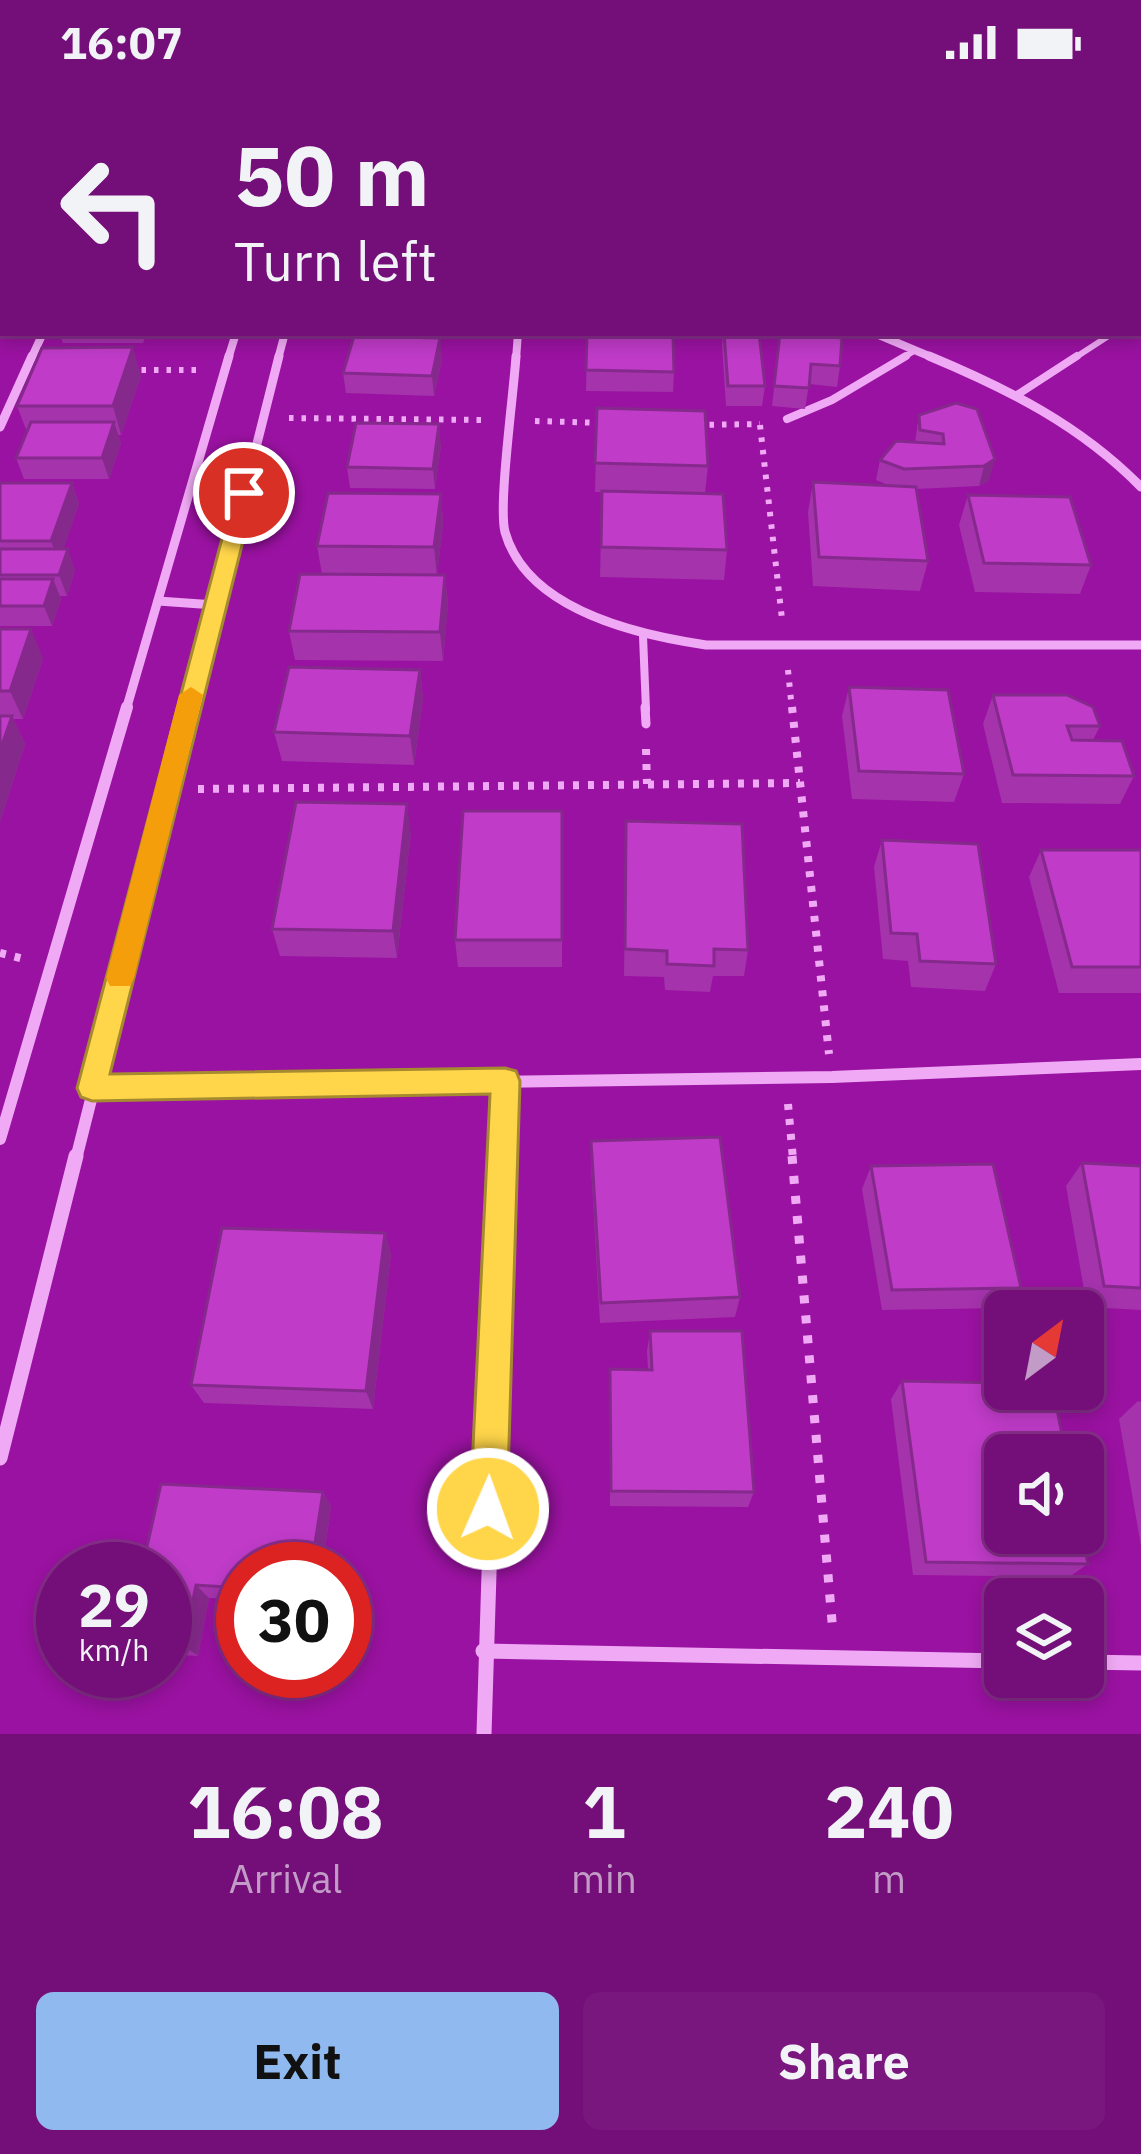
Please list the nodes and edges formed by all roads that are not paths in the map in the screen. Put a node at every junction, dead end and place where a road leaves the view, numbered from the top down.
1 (42, 336) edge
2 (235, 336) edge
3 (284, 336) edge
4 (518, 336) edge
5 (881, 336) edge
6 (1108, 336) edge
7 (914, 351) junction
8 (1017, 395) junction
9 (787, 419) dead end
10 (0, 425) edge
11 (1141, 488) edge
12 (158, 601) junction
13 (214, 605) junction
14 (643, 636) junction
15 (1141, 645) edge
16 (646, 724) dead end
17 (1141, 1064) edge
18 (505, 1081) junction
19 (92, 1088) junction
20 (0, 1139) edge
21 (0, 1458) edge
22 (483, 1652) junction
23 (984, 1661) edge
24 (1104, 1662) edge
25 (1141, 1663) edge
26 (484, 1734) edge

1 - 10 street
2 - 12 street
3 - 13 street
4 - 14 street
5 - 7 street
6 - 8 lane
7 - 8 street
7 - 9 lane
8 - 11 street
12 - 13 street
12 - 20 street
13 - 19 street
14 - 15 street
14 - 16 lane
17 - 18 street
18 - 19 street
18 - 22 street
19 - 21 street
22 - 23 street
22 - 26 street
24 - 25 street

